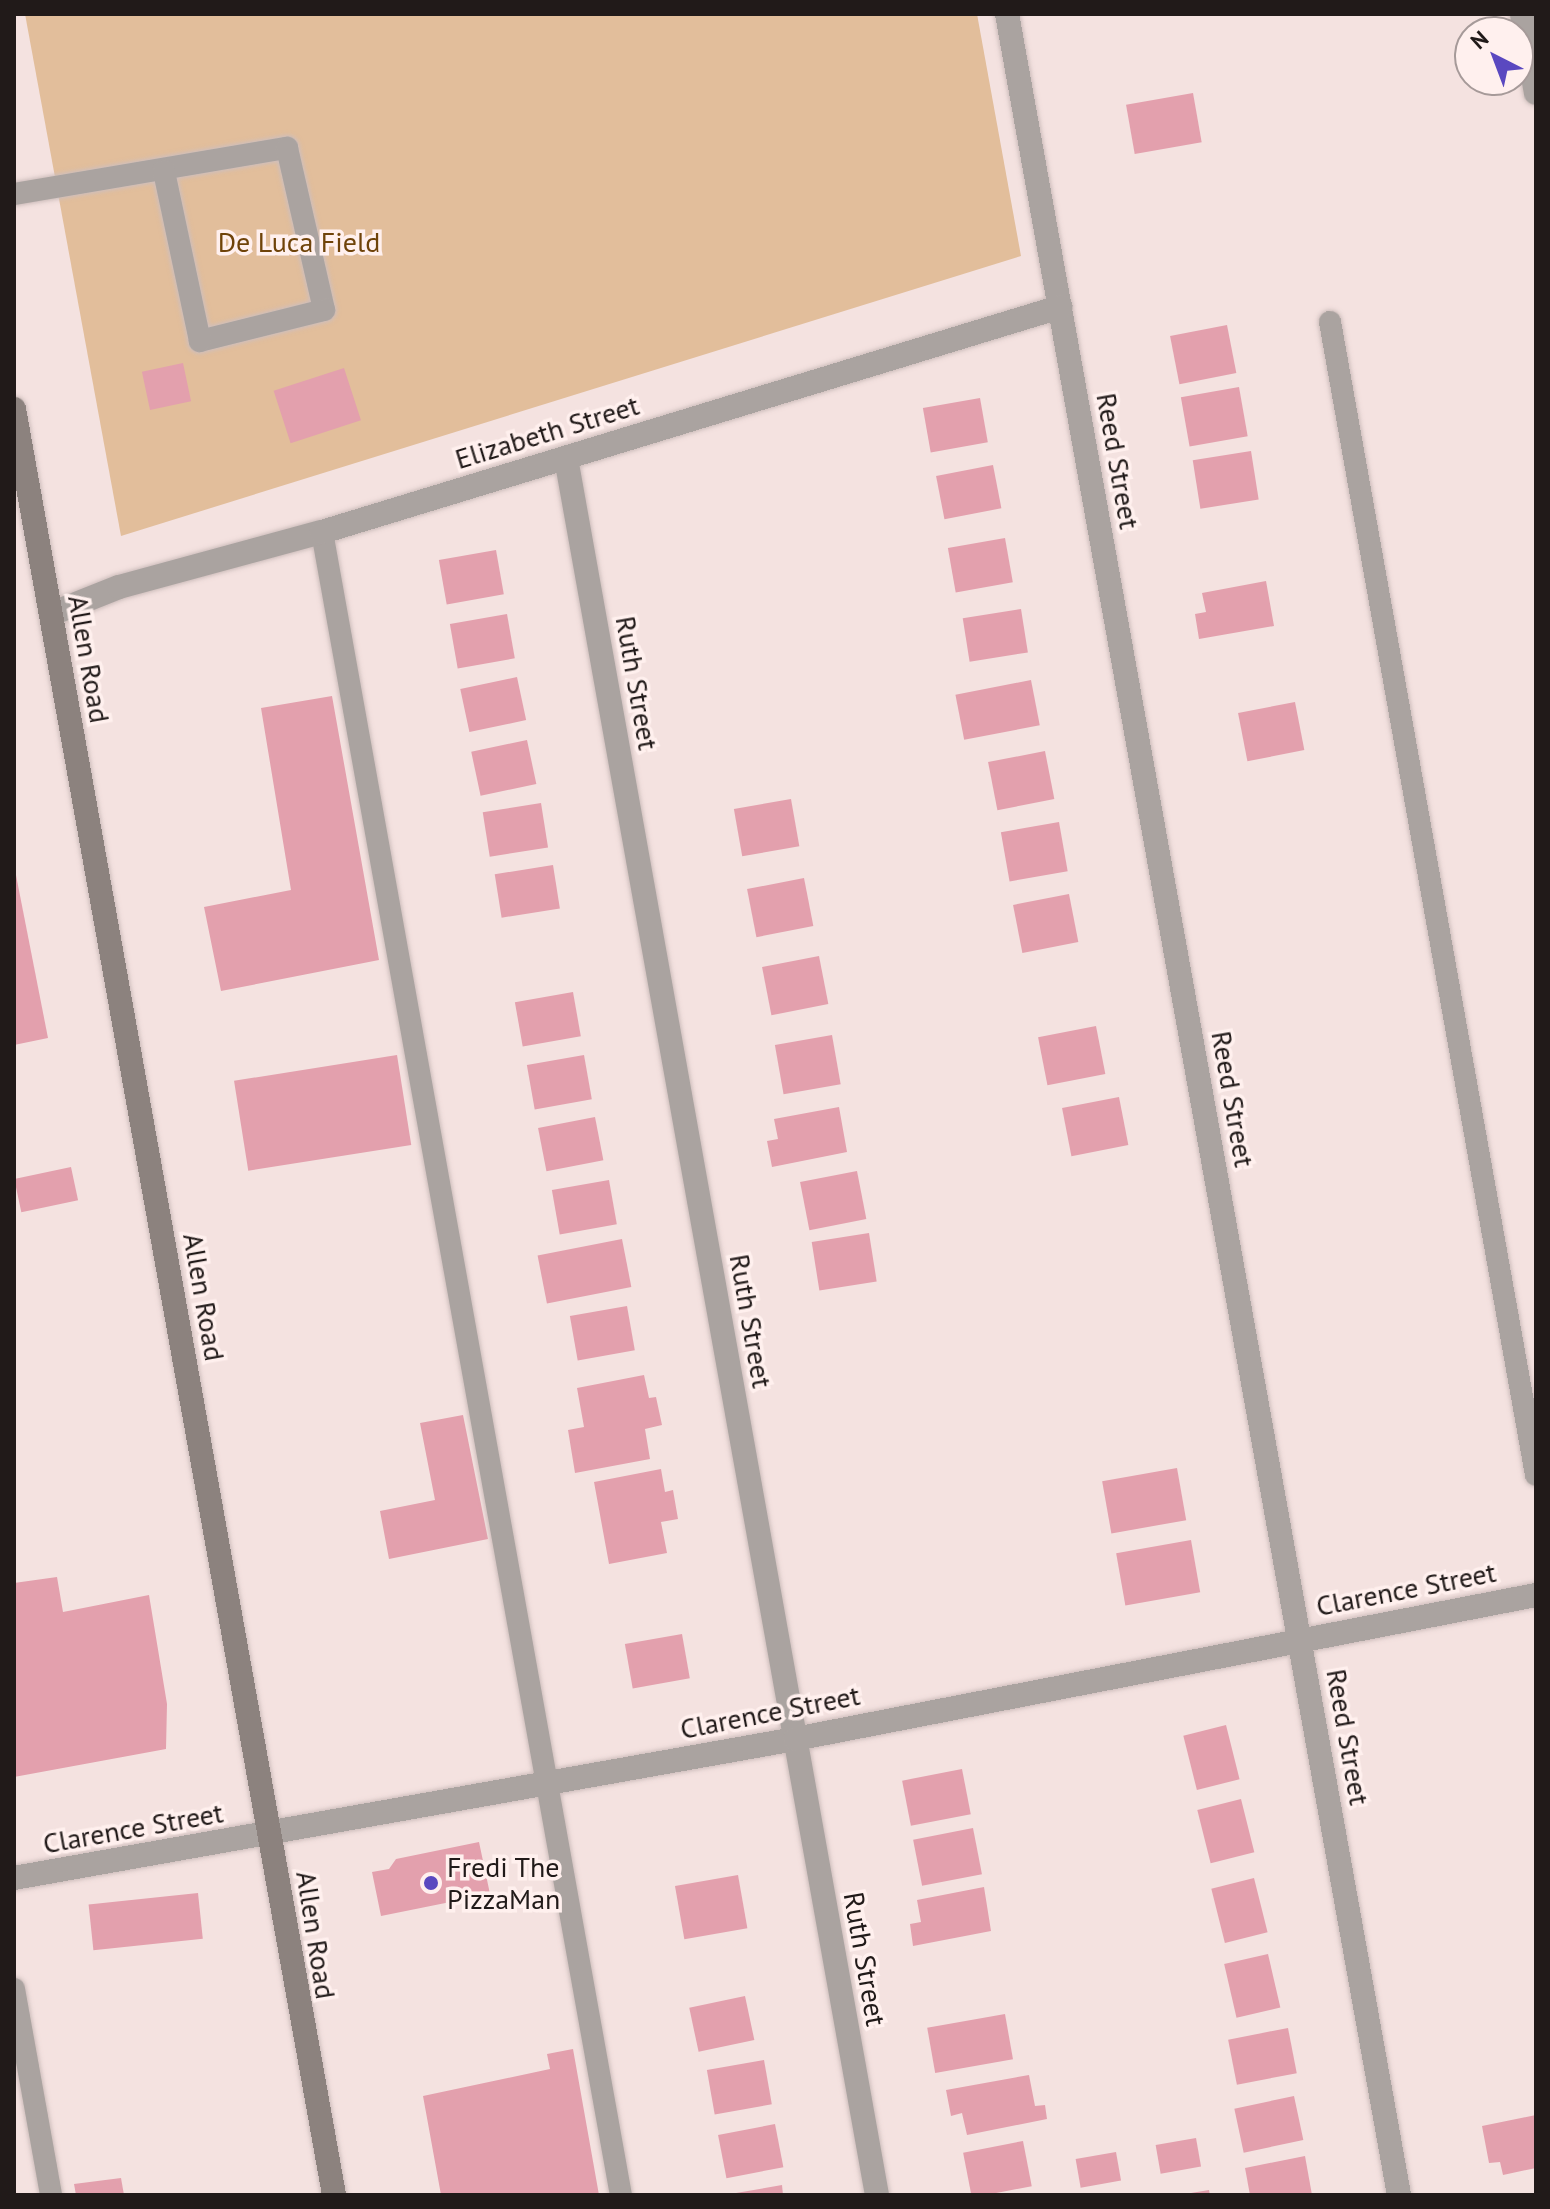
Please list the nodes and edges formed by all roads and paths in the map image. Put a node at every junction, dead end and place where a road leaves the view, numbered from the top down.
1 (1007, 14) edge
2 (164, 171) junction
3 (14, 194) edge
4 (1060, 307) junction
5 (1330, 322) dead end
6 (14, 409) edge
7 (566, 458) junction
8 (322, 532) junction
9 (51, 614) junction
10 (1536, 1475) edge
11 (1536, 1595) edge
12 (1301, 1641) junction
13 (795, 1739) junction
14 (548, 1784) junction
15 (269, 1835) junction
16 (14, 1878) edge
17 (14, 1989) edge
18 (51, 2195) edge
19 (334, 2195) edge
20 (621, 2195) edge
21 (877, 2195) edge
22 (1399, 2195) edge

1 - 4 street, Reed Street
2 - 2 lane
2 - 3 lane
4 - 7 street, Elizabeth Street
4 - 12 street, Reed Street
5 - 10 lane
6 - 9 main road, Allen Road
7 - 8 street, Elizabeth Street
7 - 13 street, Ruth Street
8 - 9 street, Elizabeth Street
8 - 14 lane
9 - 15 main road, Allen Road
11 - 12 street, Clarence Street
12 - 13 street, Clarence Street
12 - 22 street, Reed Street
13 - 14 street, Clarence Street
13 - 21 street, Ruth Street
14 - 15 street, Clarence Street
14 - 20 lane
15 - 16 street, Clarence Street
15 - 19 main road, Allen Road
17 - 18 lane

